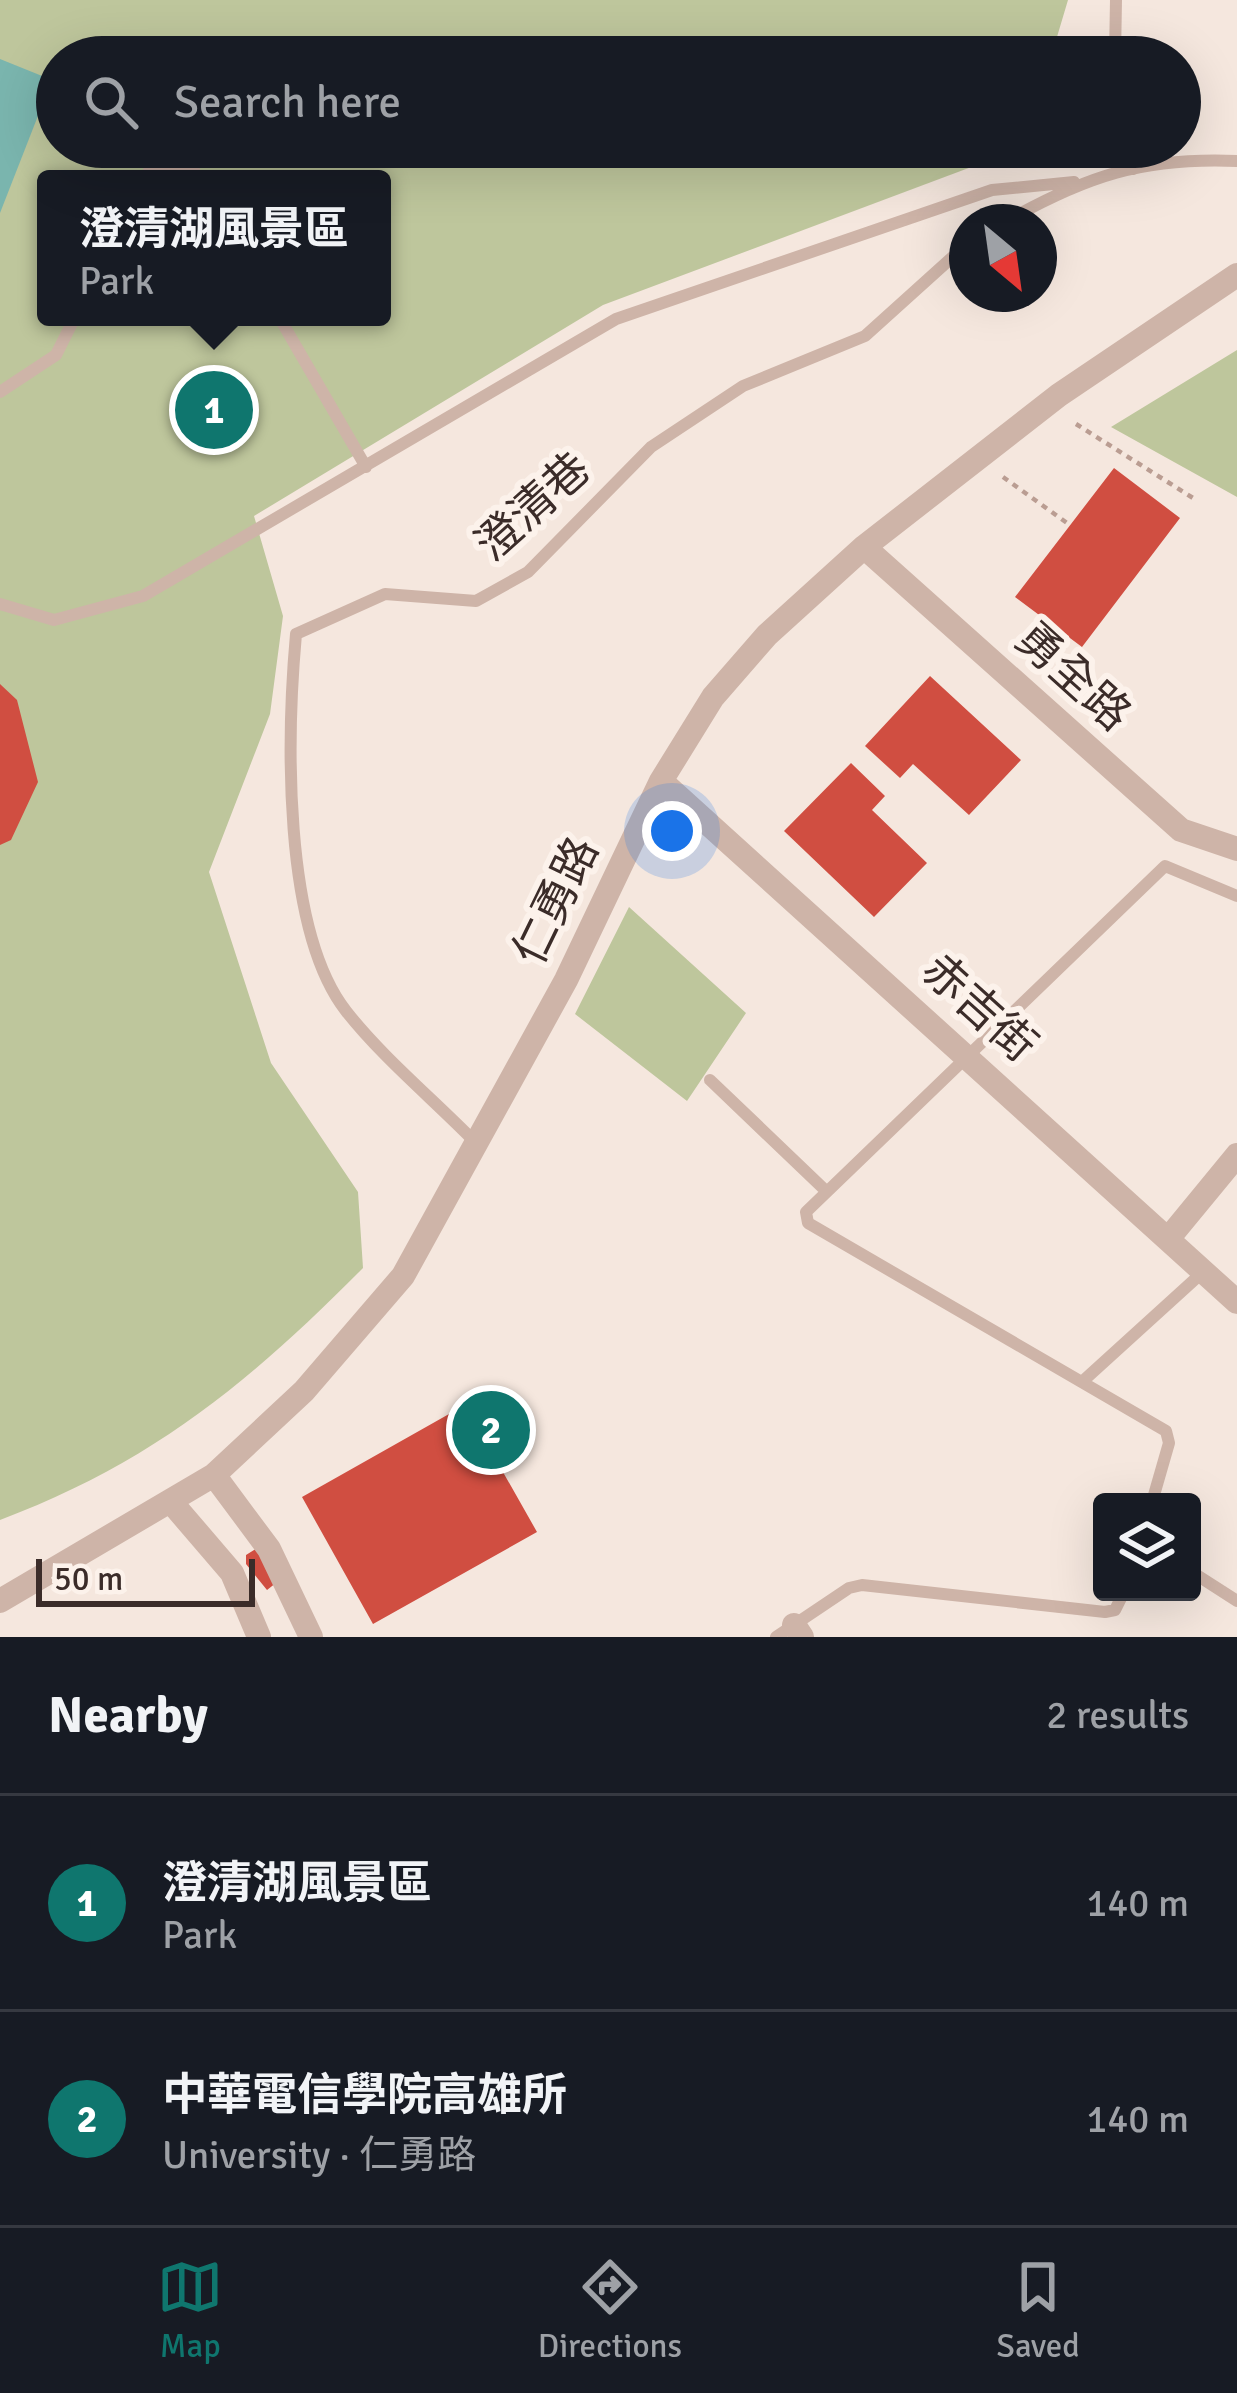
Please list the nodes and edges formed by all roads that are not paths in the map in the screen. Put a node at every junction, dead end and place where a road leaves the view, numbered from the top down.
1 (1116, 0) edge
2 (1115, 36) edge
3 (1201, 160) edge
4 (1237, 161) edge
5 (1138, 168) edge
6 (1133, 169) joint
7 (1074, 182) junction
8 (1036, 204) edge
9 (949, 260) edge
10 (1237, 275) edge
11 (70, 326) edge
12 (284, 326) edge
13 (0, 392) edge
14 (366, 467) junction
15 (864, 547) junction
16 (0, 604) edge
17 (661, 781) junction
18 (1237, 849) edge
19 (1237, 896) edge
20 (971, 1057) junction
21 (710, 1080) dead end
22 (476, 1143) junction
23 (1237, 1155) edge
24 (825, 1190) junction
25 (1168, 1239) junction
26 (1204, 1271) junction
27 (1237, 1302) edge
28 (1083, 1381) junction
29 (214, 1475) junction
30 (1154, 1493) edge
31 (172, 1503) junction
32 (1201, 1578) edge
33 (0, 1600) edge
34 (1119, 1601) edge
35 (1237, 1601) edge
36 (791, 1633) edge
37 (259, 1637) edge
38 (311, 1637) edge

1 - 2 lane
3 - 4 lane
5 - 6 lane
6 - 7 lane
7 - 8 lane
7 - 14 lane
9 - 22 lane, 澄清巷
10 - 15 street, 仁勇路
11 - 13 lane
12 - 14 lane
14 - 16 lane
15 - 17 street, 仁勇路
15 - 18 street, 勇全路
17 - 20 street, 赤吉街
17 - 22 street, 仁勇路
19 - 20 lane
20 - 24 lane
20 - 25 street, 赤吉街
21 - 24 lane
22 - 29 street, 仁勇路
23 - 25 street
24 - 28 lane
25 - 26 street, 赤吉街
26 - 27 street, 赤吉街
26 - 28 lane
28 - 30 lane
29 - 31 street, 仁勇路
29 - 38 street
31 - 33 street, 仁勇路
31 - 37 street
32 - 35 lane
34 - 36 lane

